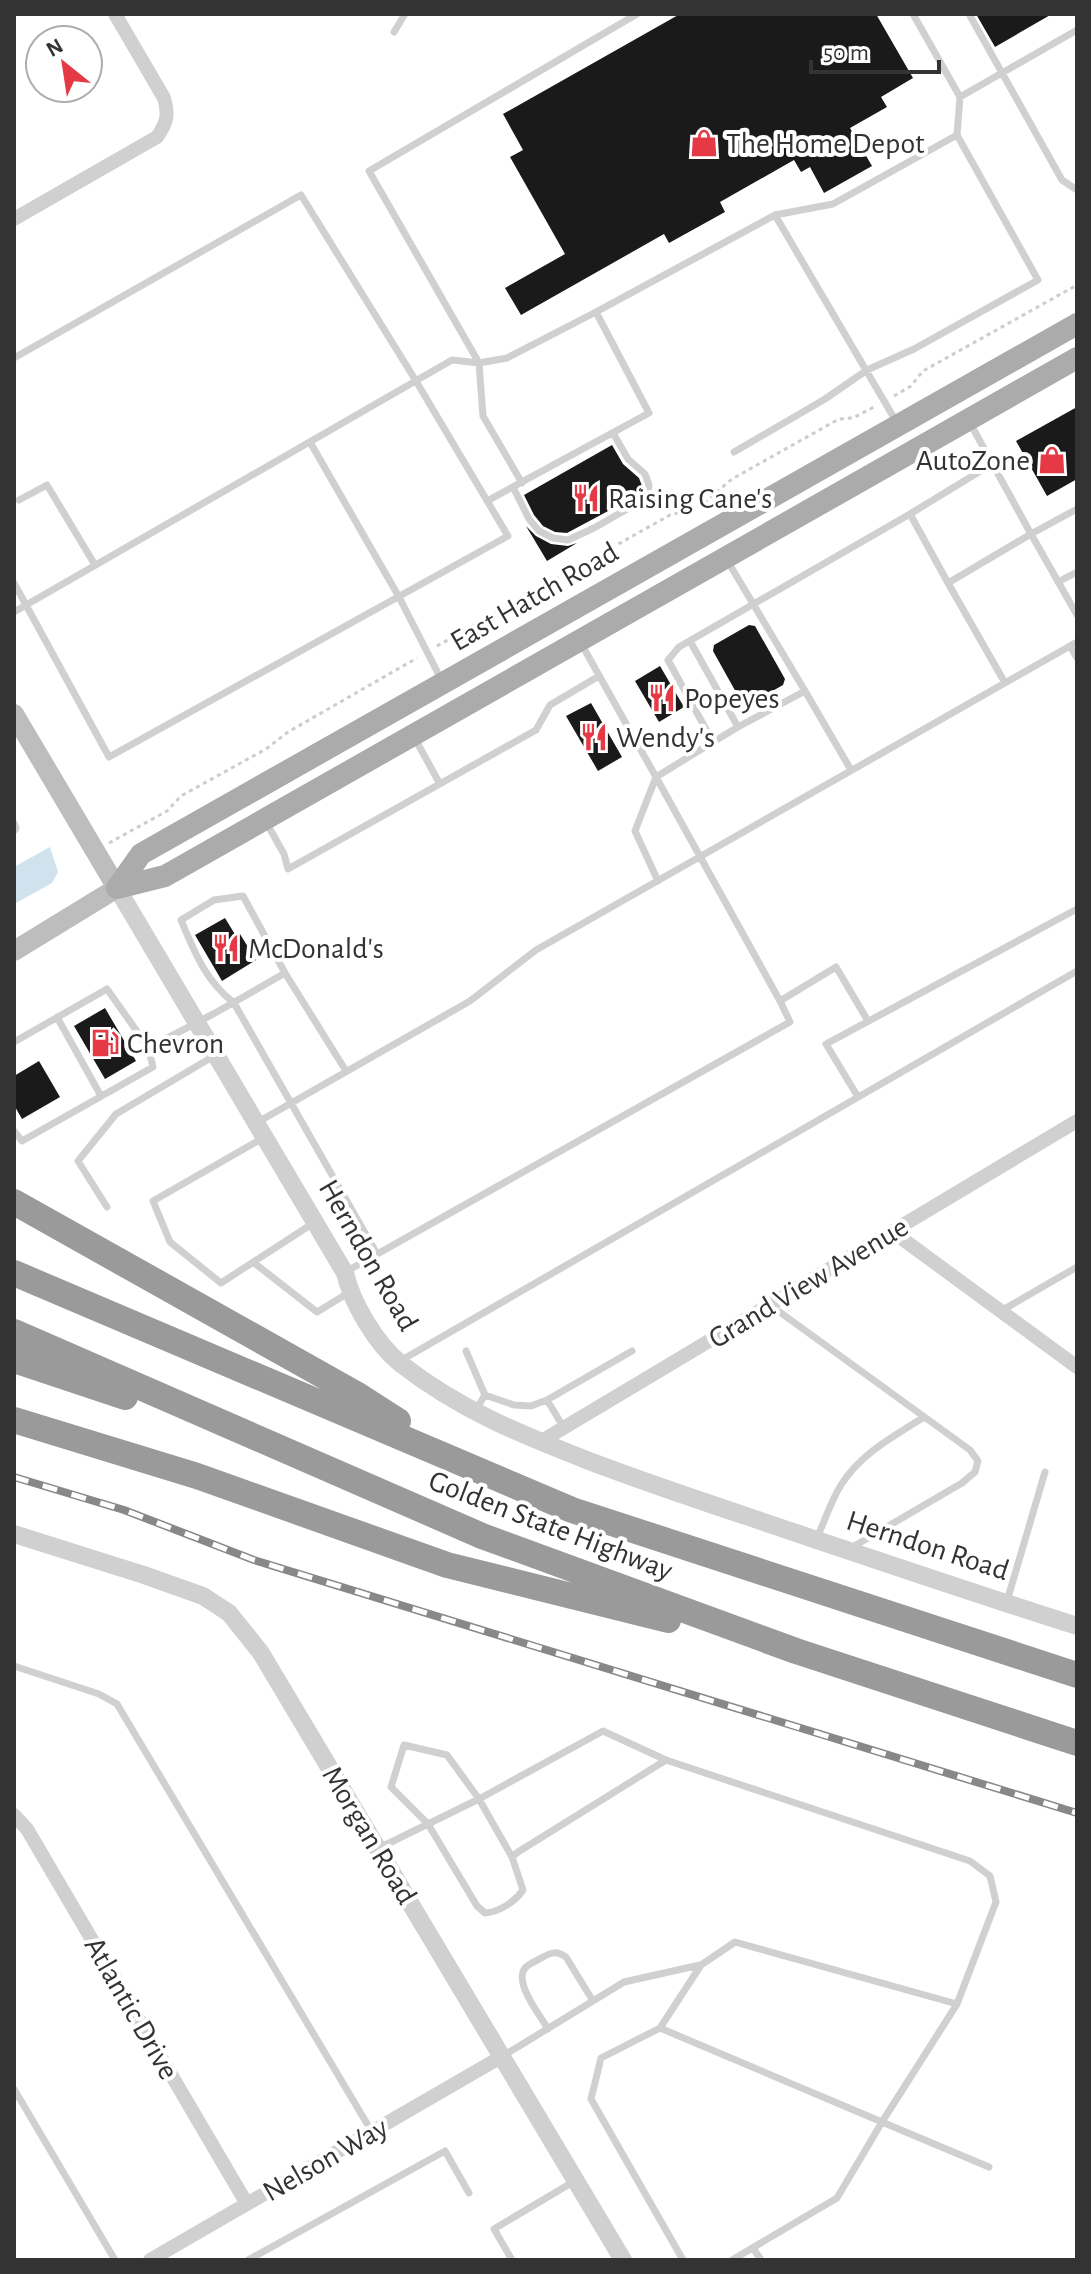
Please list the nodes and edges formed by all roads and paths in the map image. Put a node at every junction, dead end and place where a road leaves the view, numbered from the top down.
1 (115, 14) edge
2 (405, 14) edge
3 (637, 14) edge
4 (913, 14) edge
5 (969, 14) edge
6 (1077, 30) edge
7 (394, 32) dead end
8 (1002, 73) junction
9 (960, 97) junction
10 (957, 135) junction
11 (1077, 190) edge
12 (775, 215) junction
13 (14, 219) edge
14 (1077, 285) edge
15 (596, 312) junction
16 (1077, 324) edge
17 (14, 358) edge
18 (1077, 358) edge
19 (479, 363) junction
20 (867, 370) junction
21 (416, 381) junction
22 (885, 401) junction
23 (968, 420) junction
24 (898, 425) junction
25 (613, 433) junction
26 (310, 442) junction
27 (734, 452) dead end
28 (992, 464) junction
29 (522, 483) junction
30 (513, 487) junction
31 (19, 500) dead end
32 (487, 501) junction
33 (1077, 509) edge
34 (910, 514) junction
35 (1031, 534) junction
36 (725, 557) junction
37 (95, 565) junction
38 (1077, 572) edge
39 (1058, 582) junction
40 (14, 583) edge
41 (948, 583) junction
42 (399, 597) junction
43 (753, 604) junction
44 (26, 605) junction
45 (14, 612) edge
46 (1077, 615) edge
47 (580, 640) junction
48 (690, 641) junction
49 (1074, 644) edge
50 (426, 652) junction
51 (1077, 658) edge
52 (599, 676) junction
53 (443, 682) junction
54 (1005, 683) junction
55 (805, 691) junction
56 (14, 714) edge
57 (738, 727) junction
58 (413, 735) junction
59 (713, 742) junction
60 (851, 770) junction
61 (656, 777) junction
62 (440, 784) junction
63 (264, 820) junction
64 (14, 823) edge
65 (14, 831) edge
66 (96, 851) junction
67 (700, 857) junction
68 (658, 881) junction
69 (117, 888) junction
70 (1077, 909) edge
71 (14, 951) edge
72 (1077, 971) edge
73 (285, 973) junction
74 (780, 1001) junction
75 (234, 1003) junction
76 (57, 1017) junction
77 (868, 1021) junction
78 (198, 1025) junction
79 (14, 1042) edge
80 (148, 1047) junction
81 (216, 1055) junction
82 (346, 1071) junction
83 (101, 1096) junction
84 (858, 1097) junction
85 (290, 1103) junction
86 (1077, 1121) edge
87 (260, 1130) junction
88 (14, 1131) edge
89 (14, 1202) edge
90 (107, 1207) dead end
91 (315, 1222) junction
92 (893, 1232) junction
93 (377, 1254) junction
94 (253, 1262) junction
95 (1077, 1267) edge
96 (14, 1273) edge
97 (345, 1273) junction
98 (350, 1292) junction
99 (770, 1305) junction
100 (1001, 1311) junction
101 (14, 1332) edge
102 (466, 1351) dead end
103 (632, 1351) dead end
104 (14, 1360) edge
105 (398, 1362) junction
106 (1077, 1367) edge
107 (485, 1395) junction
108 (547, 1400) junction
109 (474, 1413) junction
110 (924, 1417) junction
111 (14, 1420) edge
112 (564, 1428) junction
113 (540, 1442) junction
114 (283, 1449) junction
115 (469, 1466) junction
116 (1045, 1472) dead end
117 (14, 1534) edge
118 (816, 1540) junction
119 (847, 1550) junction
120 (1007, 1603) junction
121 (1077, 1626) edge
122 (796, 1651) junction
123 (14, 1666) edge
124 (1077, 1675) edge
125 (1077, 1743) edge
126 (666, 1760) junction
127 (479, 1799) junction
128 (14, 1815) edge
129 (428, 1824) junction
130 (379, 1848) junction
131 (512, 1857) junction
132 (701, 1965) junction
133 (593, 2001) junction
134 (957, 2004) junction
135 (660, 2028) junction
136 (548, 2029) junction
137 (501, 2057) junction
138 (14, 2089) edge
139 (882, 2122) junction
140 (372, 2132) junction
141 (989, 2167) dead end
142 (575, 2181) junction
143 (469, 2193) dead end
144 (247, 2204) junction
145 (753, 2248) junction
146 (115, 2260) edge
147 (150, 2260) edge
148 (248, 2260) edge
149 (512, 2260) edge
150 (623, 2260) edge
151 (683, 2260) edge
152 (732, 2260) edge
153 (761, 2260) edge

1 - 13 street
2 - 7 lane
3 - 19 lane
4 - 9 lane
5 - 8 lane
6 - 8 lane
8 - 9 lane
8 - 11 lane
9 - 10 lane
10 - 12 lane
10 - 20 lane
12 - 15 lane
12 - 20 lane
14 - 22 path
15 - 19 lane
15 - 25 lane
16 - 24 main road, East Hatch Road
17 - 21 lane
18 - 23 main road, East Hatch Road
19 - 21 lane
19 - 29 lane
20 - 22 lane
20 - 27 lane
21 - 26 lane
21 - 32 lane
22 - 24 lane
22 - 50 path
23 - 28 lane
23 - 36 main road, East Hatch Road
24 - 53 main road, East Hatch Road
25 - 29 lane
25 - 30 lane
26 - 37 lane
26 - 42 lane
28 - 34 lane
28 - 35 lane
29 - 30 lane
30 - 32 lane
31 - 37 lane
32 - 42 lane
33 - 35 lane
34 - 41 lane
34 - 43 lane
35 - 39 lane
35 - 41 lane
36 - 43 lane
36 - 47 main road, East Hatch Road
37 - 44 lane
38 - 39 lane
39 - 46 lane
40 - 44 lane
41 - 54 lane
42 - 44 lane
42 - 50 lane
43 - 48 lane
43 - 55 lane
44 - 45 lane
47 - 52 lane
47 - 58 main road, East Hatch Road
48 - 57 lane
48 - 59 lane
49 - 51 lane
49 - 54 lane
50 - 53 lane
50 - 66 path
52 - 61 lane
52 - 62 lane
53 - 69 main road, East Hatch Road
54 - 60 lane
55 - 57 lane
55 - 60 lane
56 - 66 main road, Herndon Road
57 - 59 lane
58 - 62 lane
58 - 63 main road, East Hatch Road
59 - 61 lane
60 - 67 lane
61 - 67 lane
61 - 68 lane
62 - 63 lane
63 - 69 main road, East Hatch Road
64 - 65 lane
66 - 69 main road, Herndon Road
67 - 68 lane
67 - 74 lane
68 - 82 lane
69 - 71 main road, East Hatch Road
69 - 78 street, Herndon Road
70 - 77 lane
72 - 84 lane
73 - 75 lane
73 - 75 lane
73 - 82 lane
74 - 77 lane
74 - 93 lane
75 - 78 lane
75 - 85 lane
76 - 79 lane
76 - 80 lane
76 - 83 lane
77 - 84 lane
78 - 80 lane
78 - 81 street, Herndon Road
80 - 83 lane
81 - 87 street, Herndon Road
81 - 90 lane
82 - 85 lane
83 - 88 lane
84 - 105 lane
85 - 87 lane
85 - 93 lane
86 - 92 street, Grand View Avenue
87 - 91 street, Herndon Road
87 - 94 lane
89 - 115 highway
91 - 94 lane
91 - 97 street, Herndon Road
92 - 99 street, Grand View Avenue
92 - 100 street
93 - 97 lane
94 - 98 lane
95 - 100 lane
96 - 115 highway, Golden State Highway
97 - 98 street, Herndon Road
98 - 105 street, Herndon Road
99 - 110 lane
99 - 112 street, Grand View Avenue
100 - 106 street
101 - 114 highway, Golden State Highway
102 - 107 lane
103 - 108 lane
104 - 114 highway
105 - 109 street, Herndon Road
107 - 108 lane
107 - 109 lane
108 - 112 lane
109 - 113 street, Herndon Road
110 - 118 lane
110 - 119 lane
111 - 122 highway
112 - 113 street, Grand View Avenue
113 - 118 street, Herndon Road
114 - 122 highway, Golden State Highway
115 - 124 highway, Golden State Highway
116 - 120 lane
117 - 130 street, Morgan Road
118 - 119 street, Herndon Road
119 - 120 street, Herndon Road
120 - 121 street, Herndon Road
122 - 125 highway, Golden State Highway
123 - 140 lane
126 - 127 lane
126 - 131 lane
126 - 134 lane
127 - 129 lane
127 - 129 lane
127 - 131 lane
128 - 144 street, Atlantic Drive
129 - 130 lane
129 - 131 lane
130 - 137 street, Morgan Road
132 - 133 lane
132 - 134 lane
132 - 135 lane
133 - 136 lane
133 - 136 lane
134 - 139 lane
135 - 139 lane
135 - 151 lane
136 - 137 lane
137 - 140 street, Nelson Way
137 - 142 street, Morgan Road
138 - 146 lane
139 - 141 lane
139 - 145 lane
140 - 144 street, Nelson Way
142 - 149 lane
142 - 150 street, Morgan Road
143 - 148 lane
144 - 147 street, Nelson Way
145 - 152 lane
145 - 153 lane

